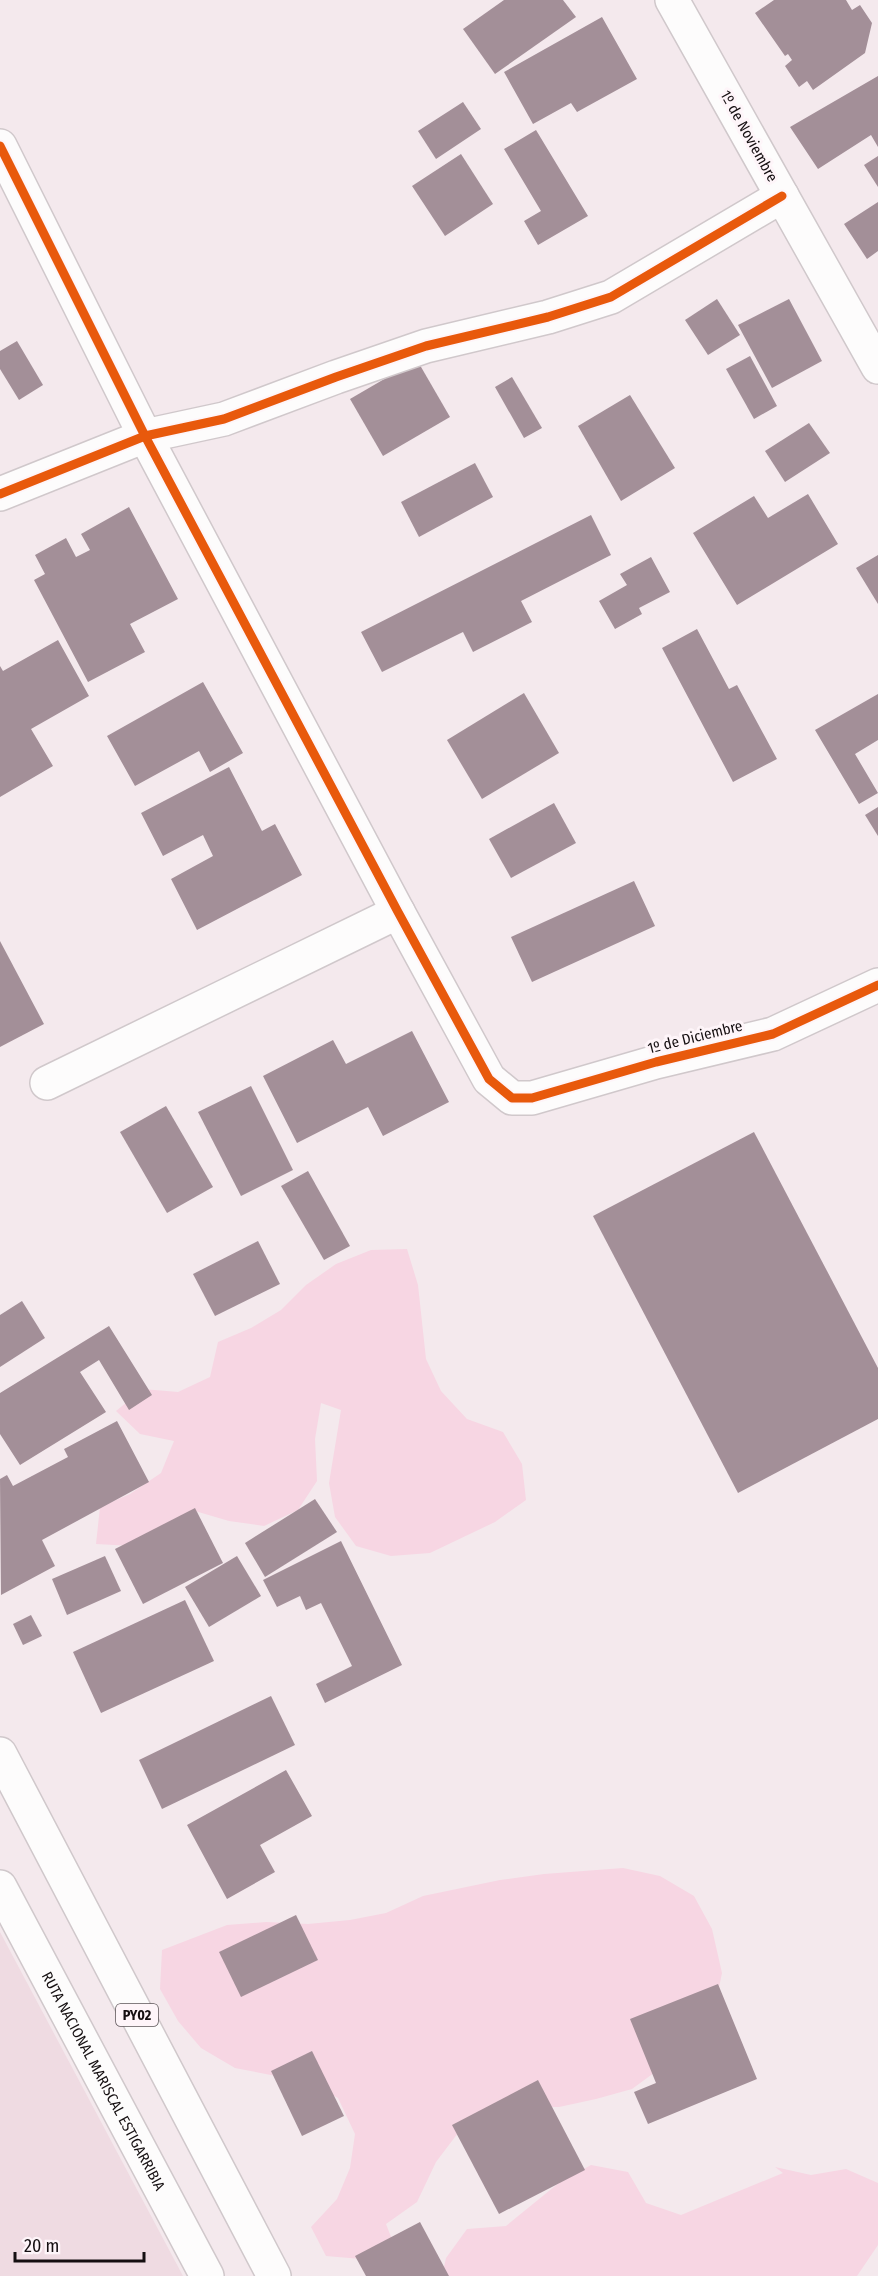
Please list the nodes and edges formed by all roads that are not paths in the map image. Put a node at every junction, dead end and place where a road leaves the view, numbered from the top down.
1 (672, 0) edge
2 (0, 147) edge
3 (782, 196) junction
4 (878, 367) edge
5 (145, 436) junction
6 (0, 494) edge
7 (398, 912) junction
8 (878, 985) edge
9 (47, 1083) dead end
10 (0, 1754) edge
11 (0, 1887) edge
12 (207, 2276) edge
13 (274, 2276) edge

1 - 3 main road, 1º de Noviembre
2 - 5 main road
3 - 4 main road, 1º de Noviembre
3 - 5 main road
5 - 6 main road
5 - 7 main road
7 - 8 main road, 1º de Diciembre
7 - 9 main road
10 - 13 main road, PY02
11 - 12 main road, RUTA NACIONAL MARISCAL ESTIGARRIBIA

